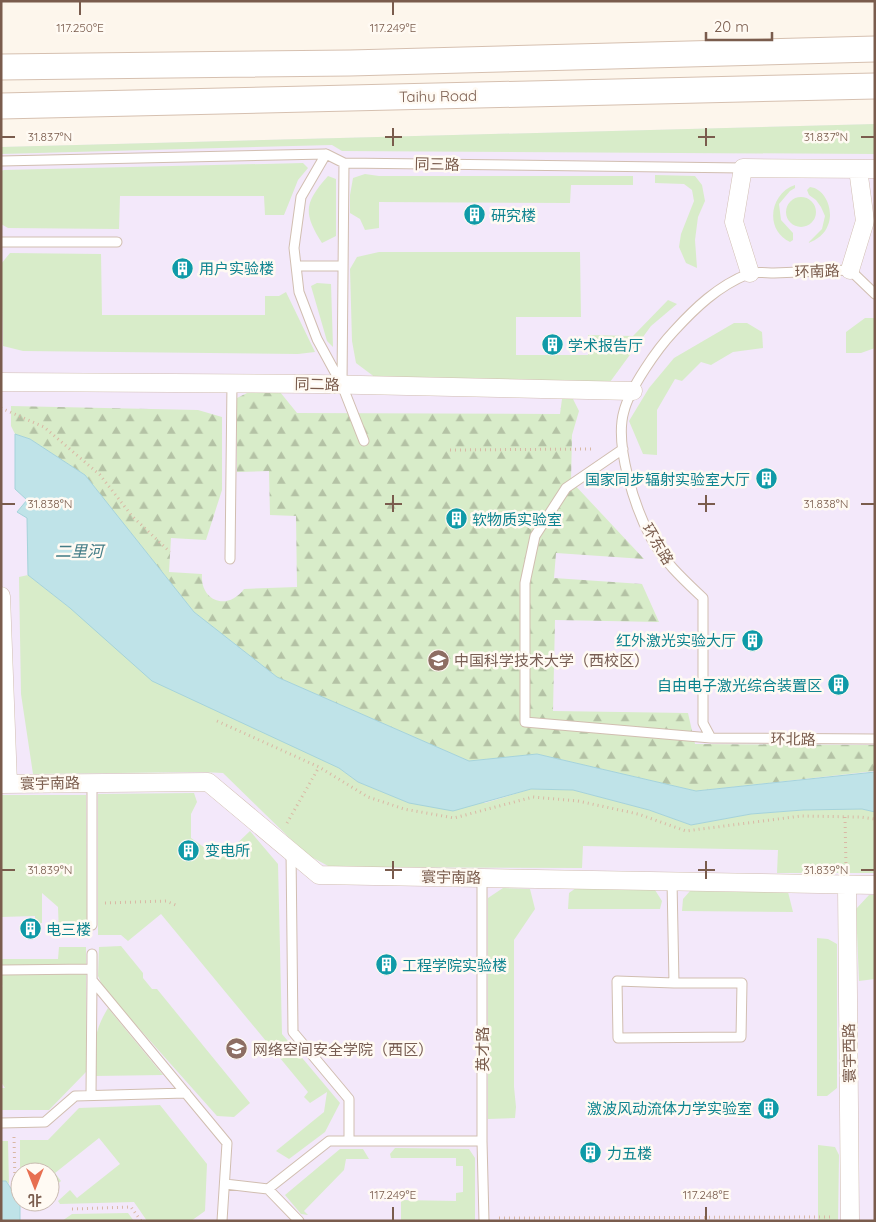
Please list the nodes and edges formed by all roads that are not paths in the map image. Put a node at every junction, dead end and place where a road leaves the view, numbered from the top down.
1 (875, 49) edge
2 (1, 67) edge
3 (875, 86) edge
4 (1, 106) edge
5 (326, 154) junction
6 (1, 161) edge
7 (344, 163) junction
8 (743, 168) junction
9 (866, 169) edge
10 (1, 242) edge
11 (117, 242) dead end
12 (296, 266) junction
13 (343, 266) junction
14 (850, 270) junction
15 (750, 273) junction
16 (875, 294) edge
17 (1, 382) edge
18 (232, 383) junction
19 (342, 385) junction
20 (634, 391) junction
21 (364, 441) dead end
22 (622, 449) junction
23 (230, 558) dead end
24 (1, 596) edge
25 (711, 738) junction
26 (875, 739) edge
27 (92, 782) junction
28 (5, 784) edge
29 (291, 851) junction
30 (482, 878) junction
31 (672, 882) junction
32 (847, 885) junction
33 (875, 885) edge
34 (92, 925) dead end
35 (92, 954) dead end
36 (92, 969) junction
37 (2, 970) edge
38 (92, 980) junction
39 (674, 983) junction
40 (186, 1093) junction
41 (91, 1095) junction
42 (1, 1123) edge
43 (349, 1141) junction
44 (482, 1141) junction
45 (225, 1184) junction
46 (268, 1189) junction
47 (850, 1219) edge
48 (484, 1220) edge
49 (222, 1221) edge
50 (300, 1221) edge

1 - 2 main road
3 - 4 main road, Taihu Road
5 - 6 lane, 同三路
5 - 7 lane, 同三路
5 - 12 lane
7 - 8 lane, 同三路
7 - 13 lane
8 - 9 street, 同三路
8 - 15 street
9 - 14 street
10 - 11 lane
12 - 13 lane
12 - 19 lane
13 - 19 lane
14 - 15 lane, 环南路
14 - 16 lane, 环南路
15 - 20 lane, 环东路
17 - 18 street, 同二路
18 - 19 street, 同二路
18 - 23 lane
19 - 20 street, 同二路
19 - 21 lane
20 - 22 lane, 环东路
22 - 25 lane, 环东路
22 - 25 lane, 环北路
24 - 28 street
25 - 26 lane, 环北路
27 - 28 street, 寰宇南路
27 - 29 street, 寰宇南路
27 - 34 lane
29 - 30 street, 寰宇南路
29 - 43 lane
30 - 31 street, 寰宇南路
30 - 44 lane, 英才路
31 - 32 street, 寰宇南路
31 - 39 lane
32 - 33 street, 寰宇南路
32 - 47 street, 寰宇西路
35 - 36 lane
36 - 37 lane
36 - 38 lane
38 - 40 lane
38 - 41 lane
39 - 39 lane
40 - 41 lane
40 - 45 lane
41 - 42 lane
43 - 44 lane
43 - 46 lane
44 - 48 lane, 英才路
45 - 46 lane
45 - 49 lane
46 - 50 lane

